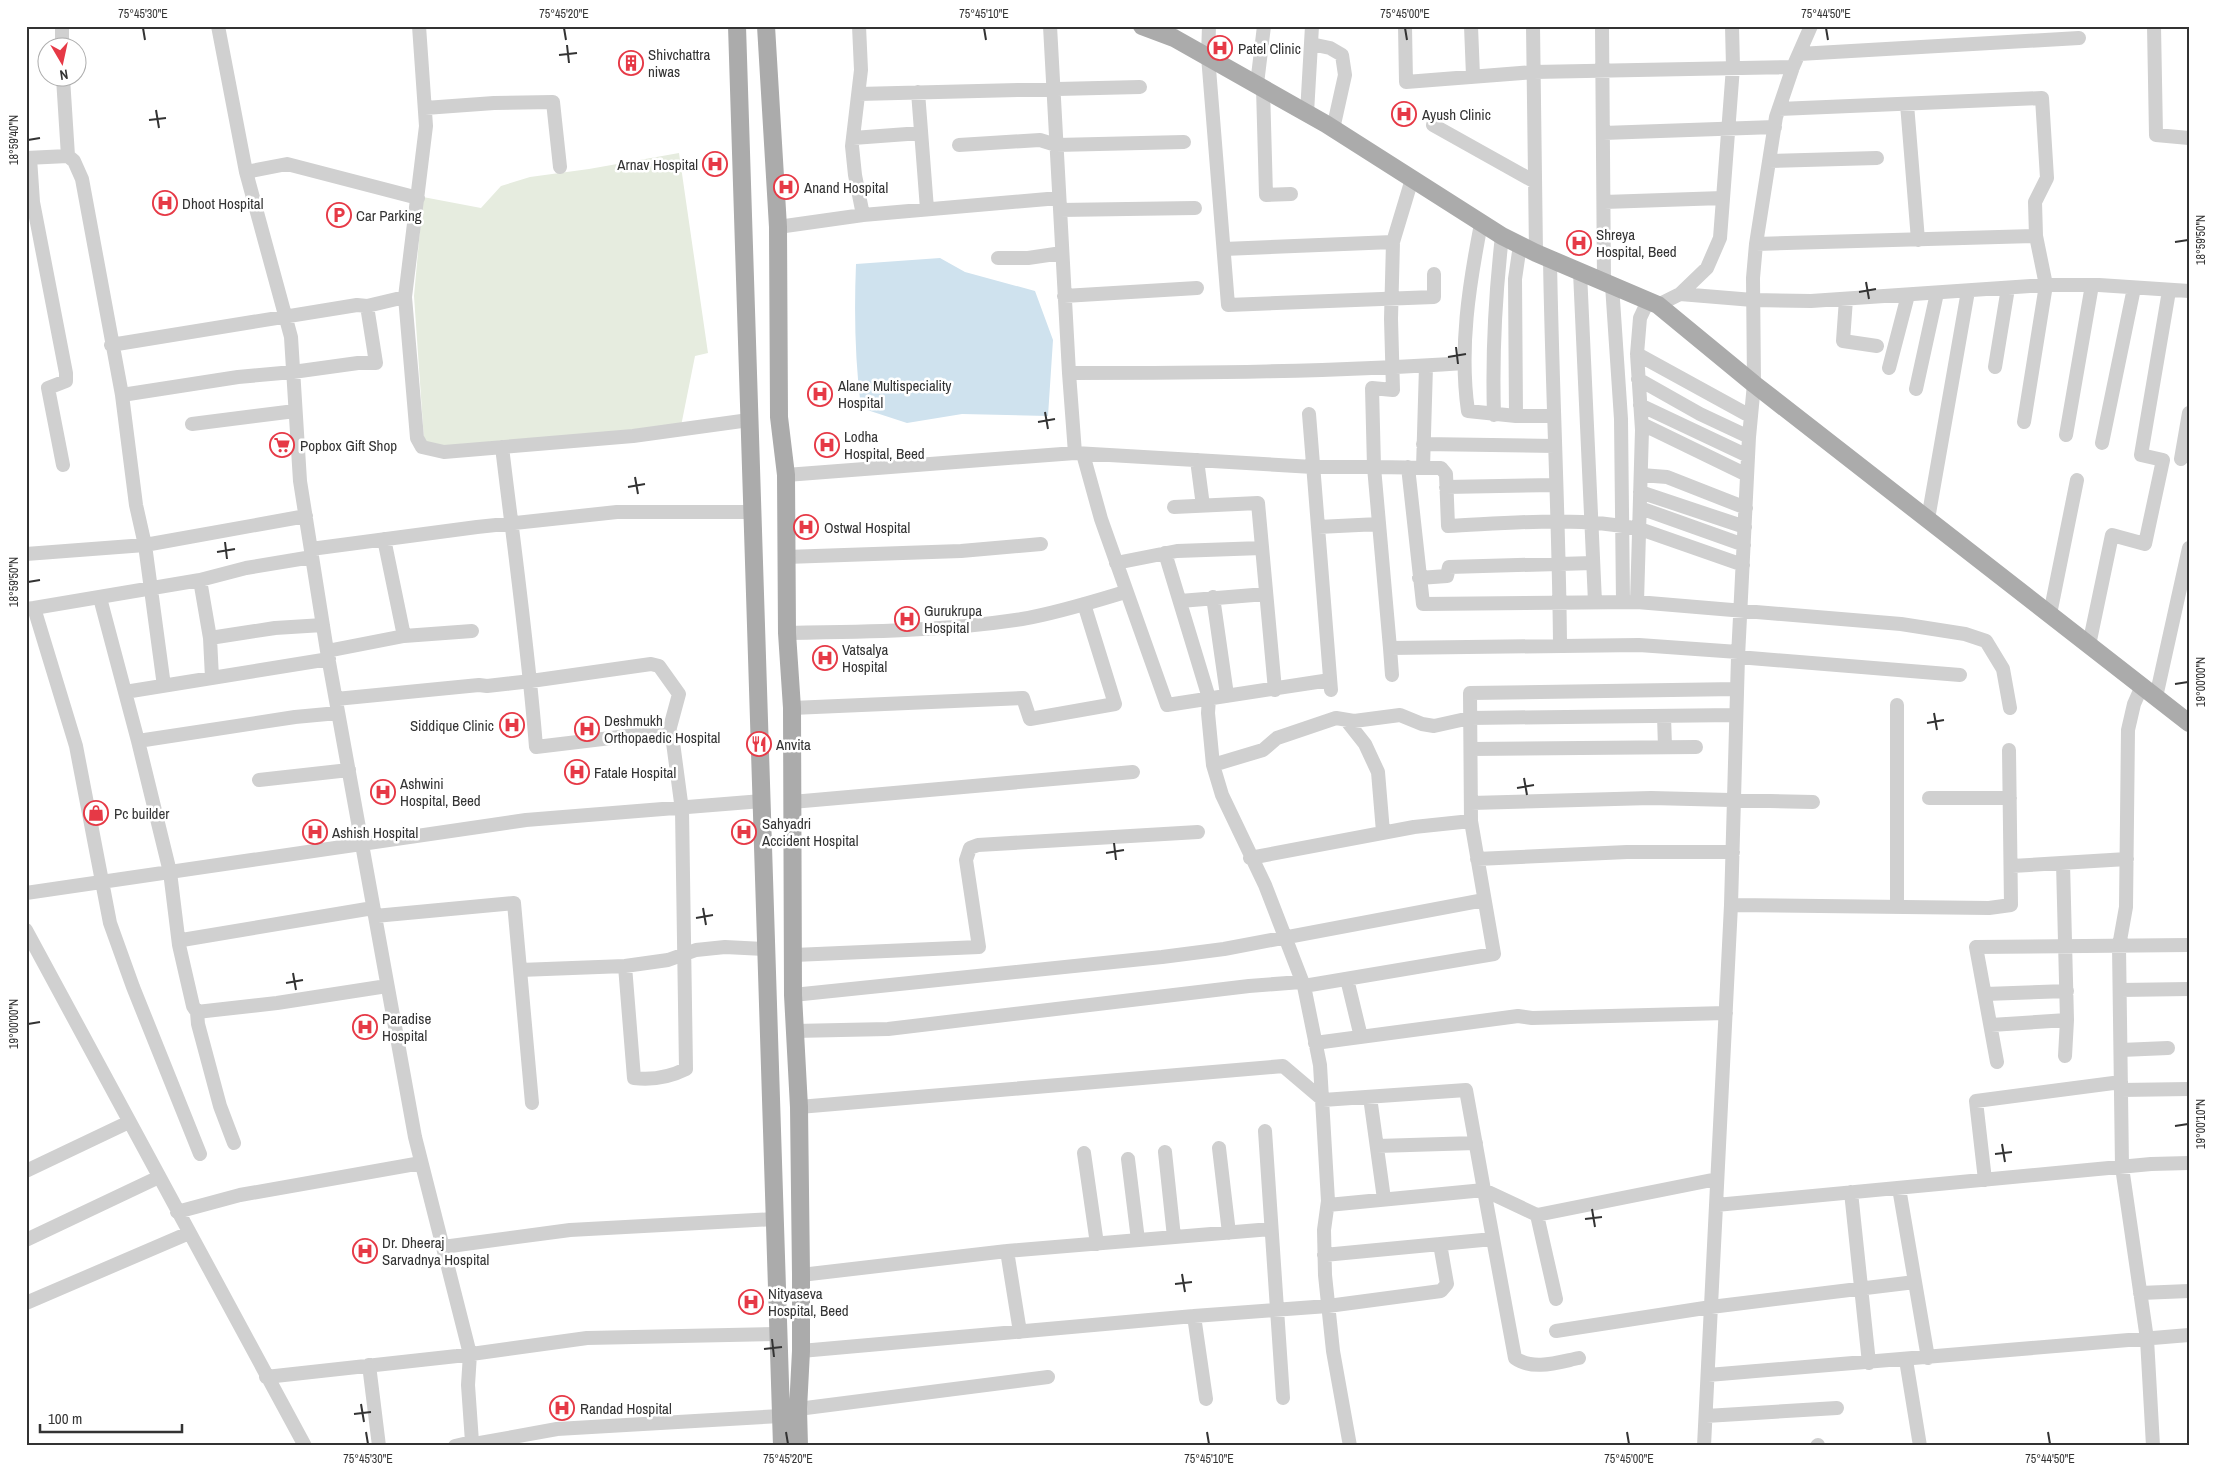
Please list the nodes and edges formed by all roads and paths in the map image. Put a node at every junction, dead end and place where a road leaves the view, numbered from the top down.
1 (218, 26) edge
2 (419, 26) edge
3 (737, 26) edge
4 (766, 26) edge
5 (859, 26) edge
6 (1050, 26) edge
7 (1142, 26) edge
8 (1208, 26) edge
9 (1264, 26) edge
10 (1312, 26) edge
11 (1406, 26) edge
12 (1471, 26) edge
13 (1533, 26) edge
14 (1602, 26) edge
15 (1732, 26) edge
16 (1811, 26) edge
17 (2154, 26) edge
18 (1174, 32) edge
19 (2079, 38) dead end
20 (1311, 44) junction
21 (1208, 56) junction
22 (1796, 60) junction
23 (1733, 67) junction
24 (1603, 70) junction
25 (1534, 72) junction
26 (1473, 76) junction
27 (1260, 86) junction
28 (1140, 87) dead end
29 (64, 88) edge
30 (1053, 89) junction
31 (918, 92) junction
32 (858, 94) junction
33 (1908, 104) junction
34 (425, 108) junction
35 (1779, 109) junction
36 (1308, 114) junction
37 (1433, 125) dead end
38 (1775, 127) junction
39 (1333, 129) junction
40 (1728, 129) junction
41 (1603, 133) junction
42 (921, 134) junction
43 (853, 138) junction
44 (2189, 138) edge
45 (1184, 142) dead end
46 (959, 145) dead end
47 (1056, 145) junction
48 (68, 156) junction
49 (28, 158) edge
50 (1877, 158) dead end
51 (1770, 161) junction
52 (560, 167) dead end
53 (246, 172) junction
54 (1412, 179) junction
55 (1536, 182) junction
56 (1290, 194) dead end
57 (418, 198) junction
58 (1723, 198) junction
59 (1604, 202) junction
60 (30, 203) edge
61 (1059, 204) junction
62 (1195, 208) dead end
63 (927, 209) junction
64 (863, 215) junction
65 (1481, 224) junction
66 (778, 227) junction
67 (1502, 236) junction
68 (2036, 236) junction
69 (1918, 240) junction
70 (1393, 242) junction
71 (1756, 244) junction
72 (1520, 245) junction
73 (1224, 249) junction
74 (1062, 253) junction
75 (1543, 256) junction
76 (998, 258) dead end
77 (1580, 272) junction
78 (1434, 274) dead end
79 (1608, 284) junction
80 (2046, 285) junction
81 (2092, 285) junction
82 (1197, 288) dead end
83 (2008, 288) junction
84 (2134, 288) junction
85 (1968, 291) junction
86 (2169, 291) junction
87 (2189, 291) edge
88 (1937, 293) junction
89 (1680, 294) junction
90 (1908, 295) junction
91 (1064, 296) junction
92 (405, 297) junction
93 (1392, 299) junction
94 (1846, 299) junction
95 (1753, 300) junction
96 (1653, 303) junction
97 (367, 306) junction
98 (285, 317) junction
99 (112, 345) junction
100 (1877, 346) dead end
101 (1636, 354) junction
102 (1464, 363) junction
103 (1426, 366) junction
104 (1995, 366) dead end
105 (1392, 367) junction
106 (1889, 368) dead end
107 (293, 372) junction
108 (1068, 373) junction
109 (1638, 379) junction
110 (1754, 384) junction
111 (1916, 388) dead end
112 (122, 395) junction
113 (1640, 405) junction
114 (296, 410) junction
115 (2189, 413) edge
116 (1309, 414) dead end
117 (1494, 415) junction
118 (1516, 416) junction
119 (1554, 416) junction
120 (1750, 416) junction
121 (749, 420) junction
122 (2024, 422) dead end
123 (192, 424) dead end
124 (1642, 424) junction
125 (2066, 435) dead end
126 (1749, 437) junction
127 (2102, 443) dead end
128 (1423, 444) junction
129 (1555, 446) junction
130 (502, 447) junction
131 (1079, 454) junction
132 (1748, 456) junction
133 (2181, 459) dead end
134 (1197, 460) junction
135 (63, 465) dead end
136 (1313, 467) junction
137 (1374, 467) junction
138 (1408, 467) junction
139 (1423, 468) junction
140 (1641, 474) junction
141 (786, 475) junction
142 (1747, 475) junction
143 (2077, 480) dead end
144 (1556, 485) junction
145 (1446, 487) junction
146 (1640, 492) junction
147 (1203, 506) junction
148 (1174, 507) dead end
149 (1640, 508) junction
150 (1746, 508) junction
151 (752, 512) junction
152 (306, 516) junction
153 (1928, 519) junction
154 (1557, 520) junction
155 (1592, 523) junction
156 (512, 524) junction
157 (1379, 524) junction
158 (1623, 526) junction
159 (1318, 527) junction
160 (1745, 527) junction
161 (1640, 529) junction
162 (384, 539) junction
163 (1041, 544) dead end
164 (145, 545) junction
165 (1744, 545) junction
166 (1262, 548) junction
167 (2189, 548) edge
168 (312, 553) junction
169 (1165, 553) junction
170 (26, 554) edge
171 (786, 556) junction
172 (1116, 563) junction
173 (1593, 563) junction
174 (1559, 564) junction
175 (1743, 565) junction
176 (1420, 578) junction
177 (200, 580) junction
178 (151, 588) junction
179 (1126, 592) junction
180 (1266, 594) junction
181 (1213, 597) junction
182 (100, 598) junction
183 (1180, 601) junction
184 (1595, 602) junction
185 (1623, 602) junction
186 (1637, 602) junction
187 (1560, 603) junction
188 (1084, 604) junction
189 (30, 608) edge
190 (1741, 610) junction
191 (2050, 614) junction
192 (323, 625) junction
193 (472, 631) dead end
194 (787, 633) junction
195 (404, 636) junction
196 (210, 638) junction
197 (1560, 645) junction
198 (2089, 645) junction
199 (1390, 648) junction
200 (1738, 654) junction
201 (328, 655) junction
202 (1392, 675) dead end
203 (1960, 675) dead end
204 (212, 678) junction
205 (531, 681) junction
206 (164, 686) junction
207 (2142, 686) junction
208 (1737, 689) junction
209 (1275, 690) junction
210 (125, 692) junction
211 (1227, 695) junction
212 (2156, 697) junction
213 (1209, 698) junction
214 (336, 699) junction
215 (1897, 706) dead end
216 (792, 708) junction
217 (2010, 708) dead end
218 (338, 713) junction
219 (1736, 715) junction
220 (1664, 716) junction
221 (1470, 718) junction
222 (1346, 720) junction
223 (2189, 722) edge
224 (670, 731) junction
225 (138, 741) junction
226 (1665, 747) junction
227 (1696, 747) dead end
228 (1471, 749) junction
229 (2009, 750) dead end
230 (1213, 765) junction
231 (348, 770) junction
232 (1133, 772) dead end
233 (259, 780) dead end
234 (1930, 798) dead end
235 (2010, 798) junction
236 (1734, 800) junction
237 (762, 801) junction
238 (792, 802) junction
239 (1813, 802) dead end
240 (1471, 803) junction
241 (682, 807) junction
242 (1471, 821) junction
243 (1198, 832) dead end
244 (1383, 832) junction
245 (362, 844) junction
246 (1733, 852) junction
247 (1250, 858) junction
248 (1477, 859) junction
249 (2127, 859) junction
250 (2063, 863) junction
251 (2012, 866) junction
252 (170, 872) junction
253 (101, 882) junction
254 (26, 893) edge
255 (1484, 900) junction
256 (1731, 905) junction
257 (1898, 907) junction
258 (374, 912) junction
259 (26, 930) edge
260 (1286, 937) junction
261 (182, 940) dead end
262 (2119, 946) junction
263 (2189, 946) edge
264 (2066, 948) junction
265 (766, 949) junction
266 (684, 954) junction
267 (794, 955) junction
268 (625, 966) junction
269 (520, 970) junction
270 (1347, 979) junction
271 (1302, 984) junction
272 (387, 986) junction
273 (2189, 989) edge
274 (2120, 990) junction
275 (2068, 991) junction
276 (793, 994) junction
277 (1985, 994) junction
278 (196, 1012) junction
279 (1726, 1013) junction
280 (2068, 1020) junction
281 (1991, 1025) junction
282 (794, 1030) junction
283 (1361, 1037) junction
284 (1315, 1044) junction
285 (2168, 1048) dead end
286 (2120, 1050) junction
287 (2066, 1056) dead end
288 (1997, 1062) dead end
289 (2121, 1086) junction
290 (2189, 1089) edge
291 (1370, 1097) junction
292 (1323, 1100) junction
293 (532, 1103) dead end
294 (799, 1107) junction
295 (129, 1122) junction
296 (1265, 1131) dead end
297 (234, 1143) dead end
298 (1476, 1143) junction
299 (1377, 1146) junction
300 (1219, 1148) dead end
301 (1165, 1152) dead end
302 (1084, 1153) dead end
303 (200, 1154) dead end
304 (1128, 1159) dead end
305 (421, 1163) junction
306 (2189, 1163) edge
307 (2122, 1167) junction
308 (26, 1171) edge
309 (159, 1177) junction
310 (1717, 1179) junction
311 (1985, 1180) junction
312 (1899, 1188) junction
313 (1484, 1190) junction
314 (1851, 1192) junction
315 (1384, 1199) junction
316 (1328, 1205) junction
317 (1716, 1205) junction
318 (177, 1212) junction
319 (1537, 1215) junction
320 (775, 1219) junction
321 (1271, 1229) junction
322 (189, 1233) junction
323 (1229, 1233) junction
324 (1174, 1237) junction
325 (1493, 1239) junction
326 (26, 1240) edge
327 (1138, 1240) junction
328 (1097, 1244) junction
329 (1440, 1244) junction
330 (443, 1247) junction
331 (1007, 1251) junction
332 (1324, 1255) junction
333 (801, 1276) junction
334 (1915, 1282) junction
335 (1861, 1289) junction
336 (2189, 1291) edge
337 (2140, 1293) junction
338 (1556, 1299) dead end
339 (26, 1302) edge
340 (1328, 1306) junction
341 (1711, 1307) junction
342 (1276, 1309) junction
343 (1194, 1316) junction
344 (1556, 1331) dead end
345 (1020, 1332) junction
346 (778, 1334) junction
347 (2189, 1335) edge
348 (2147, 1339) junction
349 (802, 1351) junction
350 (470, 1354) junction
351 (1579, 1358) dead end
352 (1928, 1358) junction
353 (1906, 1360) junction
354 (1870, 1363) junction
355 (370, 1365) junction
356 (1708, 1376) junction
357 (266, 1377) junction
358 (1048, 1377) dead end
359 (1283, 1398) dead end
360 (1206, 1399) dead end
361 (1837, 1408) dead end
362 (798, 1409) junction
363 (781, 1416) junction
364 (1706, 1416) junction
365 (472, 1442) junction
366 (305, 1446) edge
367 (379, 1446) edge
368 (455, 1446) edge
369 (782, 1446) edge
370 (799, 1446) edge
371 (1350, 1446) edge
372 (1704, 1446) edge
373 (1920, 1446) edge
374 (2153, 1446) edge

1 - 53 street
2 - 34 street
3 - 121 main road
4 - 66 main road
5 - 32 street
6 - 30 street
7 - 18 main road
8 - 21 street
9 - 27 street
10 - 20 street
11 - 26 street
12 - 26 street
13 - 25 street
14 - 24 street
15 - 23 street
16 - 22 street
17 - 44 street
18 - 21 main road
19 - 22 street
20 - 36 street
20 - 39 street
21 - 27 main road
21 - 73 street
22 - 23 street
22 - 35 street
23 - 24 street
23 - 40 street
24 - 25 street
24 - 41 street
25 - 26 street
25 - 55 street
27 - 36 main road
27 - 56 street
28 - 30 street
29 - 48 street
30 - 31 street
30 - 47 street
31 - 32 street
31 - 42 street
32 - 43 street
33 - 35 street
33 - 68 street
33 - 69 street
34 - 52 street
34 - 57 street
35 - 38 street
36 - 39 main road
37 - 55 street
38 - 40 street
38 - 51 street
39 - 54 main road
40 - 41 street
40 - 58 street
41 - 59 street
42 - 43 street
42 - 63 street
43 - 64 street
45 - 47 street
46 - 47 street
47 - 61 street
48 - 49 street
48 - 99 street
49 - 60 street
50 - 51 street
51 - 71 street
53 - 57 street
53 - 98 street
54 - 65 main road
54 - 70 street
55 - 75 street
57 - 92 street
58 - 59 street
58 - 89 street
59 - 79 street
60 - 135 street
61 - 62 street
61 - 63 street
61 - 74 street
63 - 64 street
64 - 66 street
65 - 67 main road
65 - 102 street
66 - 141 main road
67 - 72 main road
67 - 117 street
68 - 69 street
68 - 80 street
69 - 71 street
70 - 73 street
70 - 93 street
71 - 95 street
72 - 75 main road
72 - 118 street
73 - 93 street
74 - 76 street
74 - 91 street
75 - 77 main road
75 - 119 street
77 - 79 main road
77 - 155 street
78 - 93 street
79 - 96 main road
79 - 158 street
80 - 81 street
80 - 83 street
80 - 122 street
81 - 84 street
81 - 125 street
82 - 91 street
83 - 85 street
83 - 104 street
84 - 86 street
84 - 127 street
85 - 88 street
85 - 153 street
86 - 87 street
86 - 198 street
88 - 90 street
88 - 111 street
89 - 95 street
89 - 96 street
90 - 94 street
90 - 106 street
91 - 108 street
92 - 97 street
92 - 130 street
93 - 105 street
94 - 95 street
94 - 100 street
95 - 110 street
96 - 101 street
96 - 110 main road
97 - 98 street
97 - 107 street
98 - 99 street
98 - 107 street
99 - 112 street
101 - 109 street
101 - 120 street
102 - 103 street
102 - 117 street
103 - 105 street
103 - 128 street
105 - 108 street
105 - 137 street
107 - 112 street
107 - 114 street
108 - 131 street
109 - 113 street
109 - 126 street
110 - 120 street
110 - 153 main road
112 - 164 street
113 - 124 street
113 - 132 street
114 - 123 street
114 - 152 street
115 - 133 street
116 - 136 street
117 - 118 street
118 - 119 street
119 - 129 street
120 - 126 street
121 - 130 street
121 - 151 main road
124 - 140 street
124 - 142 street
126 - 132 street
128 - 129 street
128 - 139 street
129 - 144 street
130 - 156 street
131 - 134 street
131 - 141 street
131 - 172 street
132 - 142 street
134 - 136 street
134 - 147 street
136 - 137 street
136 - 159 street
137 - 138 street
137 - 157 street
138 - 139 street
138 - 176 street
139 - 145 street
140 - 146 street
140 - 150 street
141 - 171 main road
142 - 150 street
143 - 191 street
144 - 145 street
144 - 154 street
145 - 154 street
146 - 149 street
146 - 160 street
147 - 148 street
147 - 166 street
149 - 161 street
149 - 165 street
150 - 160 street
151 - 156 street
151 - 237 main road
152 - 164 street
152 - 168 street
153 - 191 main road
154 - 155 street
154 - 174 street
155 - 158 street
155 - 173 street
156 - 162 street
156 - 205 street
157 - 159 street
157 - 199 street
158 - 161 street
158 - 185 street
159 - 209 street
160 - 165 street
161 - 175 street
161 - 186 street
162 - 168 street
162 - 195 street
163 - 171 street
164 - 170 street
164 - 178 street
165 - 175 street
166 - 169 street
166 - 180 street
167 - 212 street
168 - 177 street
168 - 192 street
169 - 172 street
169 - 183 street
171 - 194 main road
172 - 179 street
173 - 174 street
173 - 184 street
174 - 176 street
174 - 187 street
175 - 190 street
176 - 187 street
177 - 178 street
177 - 196 street
178 - 182 street
178 - 206 street
179 - 188 street
179 - 213 street
180 - 181 street
180 - 209 street
181 - 183 street
181 - 211 street
182 - 189 street
182 - 210 street
183 - 213 street
184 - 185 street
184 - 187 street
185 - 186 street
186 - 190 street
187 - 197 street
188 - 194 street
188 - 216 street
189 - 253 street
190 - 200 street
190 - 217 street
191 - 198 main road
192 - 196 street
192 - 201 street
193 - 195 street
194 - 216 main road
195 - 201 street
196 - 204 street
197 - 199 street
197 - 200 street
198 - 207 main road
199 - 202 street
200 - 203 street
200 - 208 street
201 - 204 street
201 - 214 street
204 - 206 street
205 - 214 street
205 - 224 street
205 - 224 street
206 - 210 street
207 - 212 main road
207 - 249 street
208 - 219 street
208 - 221 street
209 - 211 street
210 - 225 street
211 - 213 street
212 - 223 main road
213 - 230 street
214 - 218 street
215 - 257 street
216 - 238 main road
218 - 225 street
218 - 231 street
219 - 220 street
219 - 236 street
220 - 221 street
220 - 226 street
221 - 222 street
221 - 228 street
222 - 230 street
222 - 244 street
224 - 241 street
225 - 252 street
226 - 227 street
226 - 228 street
228 - 240 street
229 - 235 street
230 - 247 street
231 - 233 street
231 - 245 street
232 - 238 street
234 - 235 street
235 - 251 street
236 - 239 street
236 - 240 street
236 - 246 street
237 - 241 street
237 - 265 main road
238 - 267 main road
240 - 242 street
241 - 245 street
241 - 266 street
242 - 244 street
242 - 248 street
243 - 267 street
244 - 247 street
245 - 252 street
245 - 258 street
246 - 248 street
246 - 256 street
247 - 260 street
248 - 255 street
249 - 250 street
249 - 262 street
250 - 251 street
250 - 264 street
251 - 257 street
252 - 253 street
252 - 278 street
253 - 254 street
253 - 303 street
255 - 260 street
255 - 270 street
256 - 257 street
256 - 279 street
258 - 261 street
258 - 269 street
258 - 272 street
259 - 295 street
260 - 271 street
260 - 276 street
262 - 263 street
262 - 264 street
262 - 274 street
264 - 275 street
264 - 277 street
265 - 266 street
265 - 320 main road
266 - 268 street
266 - 268 street
267 - 276 main road
268 - 269 street
269 - 293 street
270 - 271 street
270 - 283 street
271 - 282 street
271 - 284 street
272 - 278 street
272 - 305 street
273 - 274 street
274 - 286 street
275 - 277 street
275 - 280 street
276 - 282 main road
277 - 281 street
278 - 297 street
279 - 283 street
279 - 310 street
280 - 281 street
280 - 287 street
281 - 288 street
282 - 294 main road
283 - 284 street
284 - 292 street
285 - 286 street
286 - 289 street
289 - 290 street
289 - 307 street
289 - 311 street
291 - 292 street
291 - 298 street
291 - 299 street
292 - 294 street
292 - 316 street
294 - 333 main road
295 - 308 street
295 - 309 street
296 - 321 street
298 - 299 street
298 - 313 street
299 - 315 street
300 - 323 street
301 - 324 street
302 - 328 street
304 - 327 street
305 - 318 street
305 - 330 street
306 - 307 street
307 - 311 street
307 - 337 street
309 - 318 street
309 - 326 street
310 - 317 street
310 - 319 street
311 - 312 street
312 - 314 street
312 - 334 street
313 - 315 street
313 - 319 street
313 - 325 street
314 - 317 street
314 - 335 street
315 - 316 street
316 - 332 street
317 - 341 street
318 - 322 street
319 - 338 street
320 - 330 street
320 - 346 main road
321 - 323 street
321 - 342 street
322 - 339 street
322 - 357 street
323 - 324 street
324 - 327 street
325 - 329 street
325 - 351 street
327 - 328 street
328 - 331 street
329 - 332 street
329 - 340 street
330 - 350 street
331 - 333 street
331 - 345 street
332 - 340 street
333 - 349 main road
334 - 335 street
334 - 352 street
335 - 341 street
335 - 354 street
336 - 337 street
337 - 348 street
340 - 342 street
340 - 371 street
341 - 344 street
341 - 356 street
342 - 343 street
342 - 359 street
343 - 345 street
343 - 360 street
345 - 349 street
346 - 350 street
346 - 363 main road
347 - 348 street
348 - 352 street
348 - 374 street
349 - 362 main road
350 - 355 street
350 - 365 street
352 - 353 street
353 - 354 street
353 - 373 street
354 - 356 street
355 - 357 street
355 - 367 street
356 - 364 street
357 - 366 street
358 - 362 street
361 - 364 street
362 - 370 main road
363 - 365 street
363 - 369 main road
364 - 372 street
365 - 368 street

